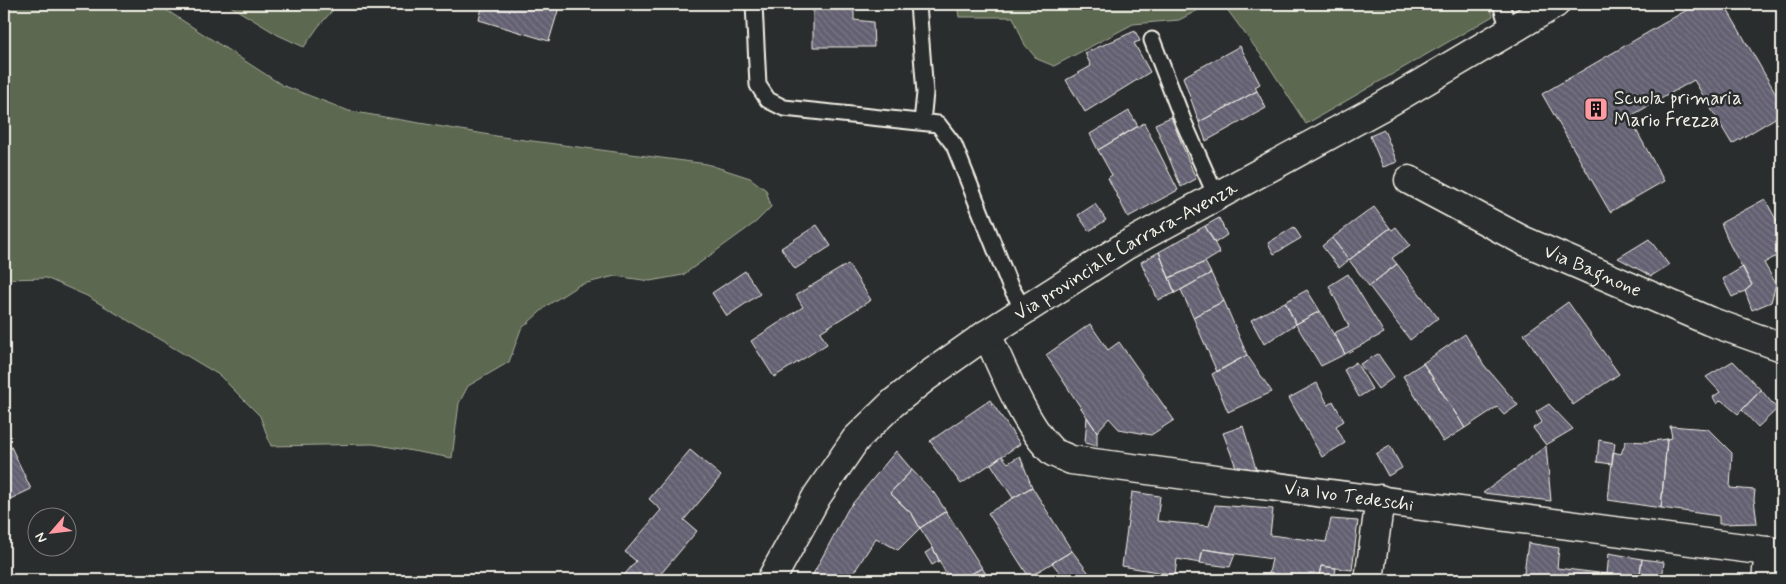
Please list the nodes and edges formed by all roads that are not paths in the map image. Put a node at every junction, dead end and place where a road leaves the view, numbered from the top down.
1 (754, 4) edge
2 (918, 4) edge
3 (1501, 4) edge
4 (1555, 4) edge
5 (1509, 30) junction
6 (1152, 40) dead end
7 (922, 122) junction
8 (1409, 180) dead end
9 (1216, 196) junction
10 (1024, 310) junction
11 (986, 334) junction
12 (1782, 347) edge
13 (1380, 499) junction
14 (1776, 552) edge
15 (771, 580) edge
16 (1369, 580) edge
17 (1766, 580) edge

1 - 7 lane
2 - 7 lane
3 - 5 lane
4 - 5 street, Via provinciale Carrara-Avenza
5 - 9 street, Via provinciale Carrara-Avenza
6 - 9 lane
7 - 10 lane
8 - 12 street, Via Bagnone
9 - 10 street, Via provinciale Carrara-Avenza
10 - 11 street, Via provinciale Carrara-Avenza
11 - 13 street, Via Ivo Tedeschi
11 - 15 street, Via provinciale Carrara-Avenza
13 - 14 street, Via Ivo Tedeschi
13 - 16 street
14 - 17 street

